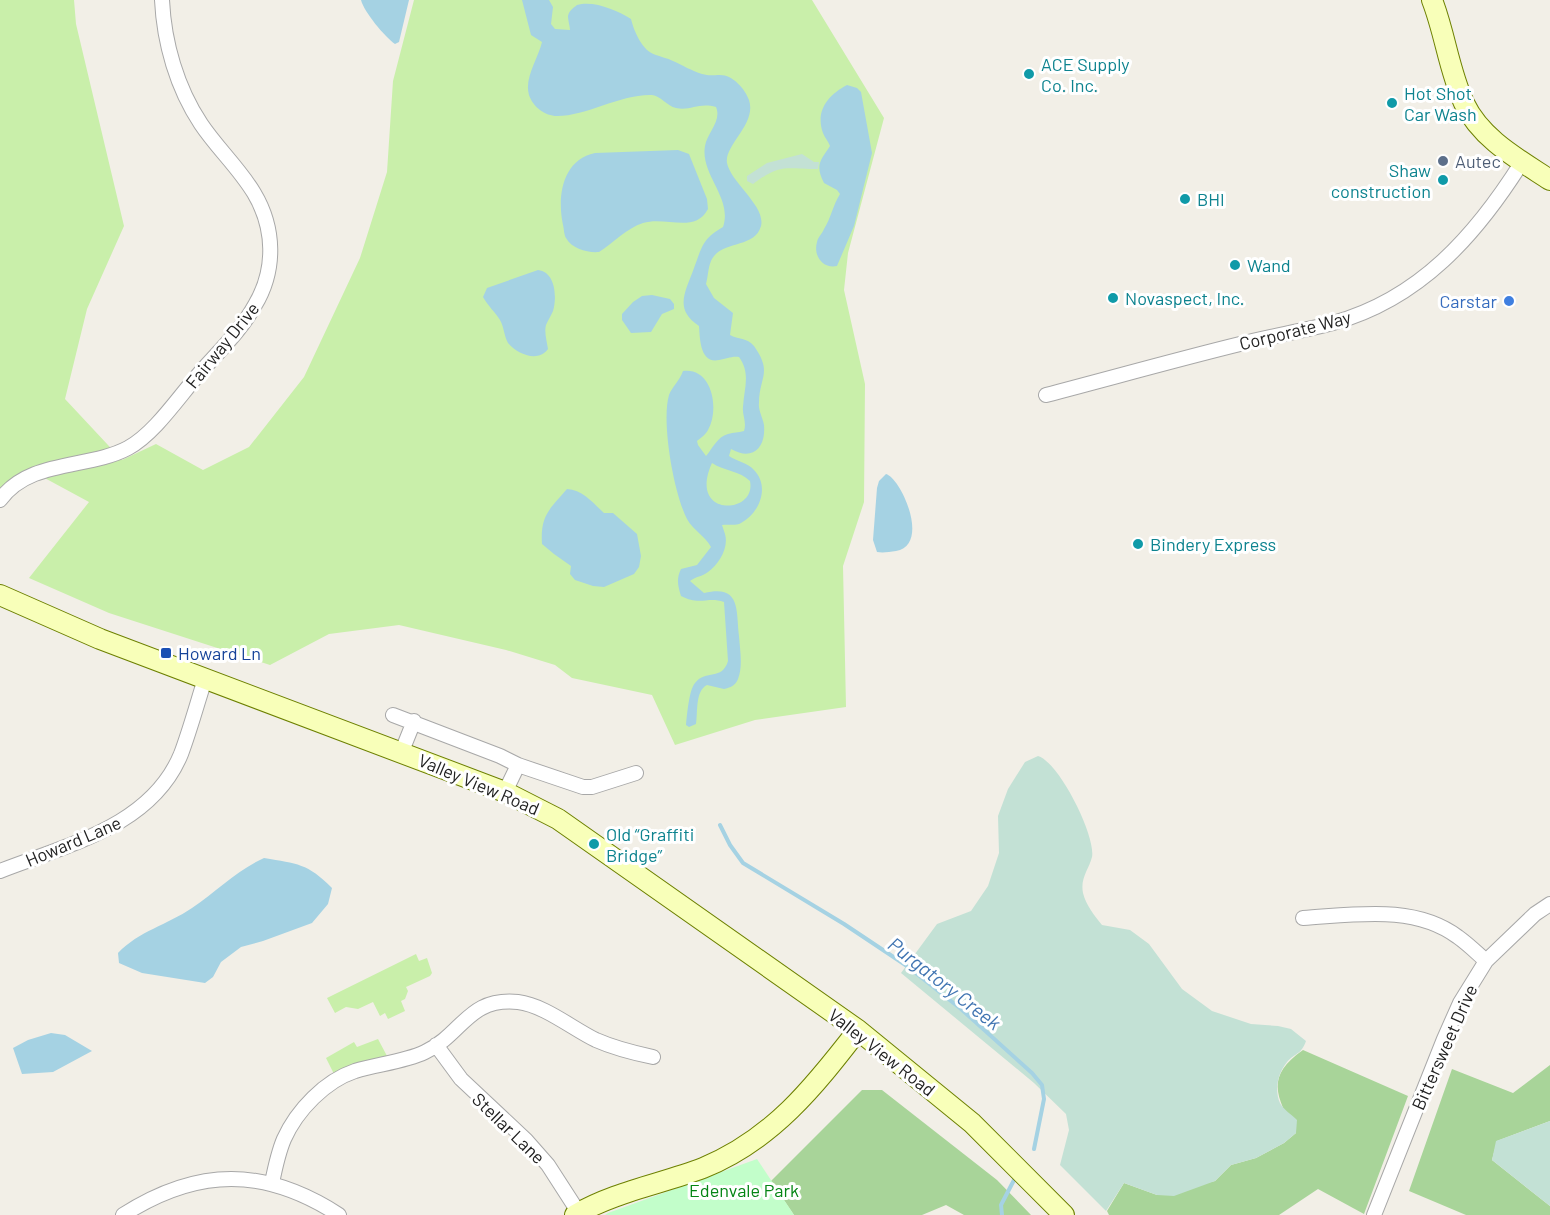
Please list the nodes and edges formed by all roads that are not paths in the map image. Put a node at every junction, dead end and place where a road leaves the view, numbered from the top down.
1 (162, 0) edge
2 (1432, 0) edge
3 (1522, 162) junction
4 (1550, 180) edge
5 (1046, 395) dead end
6 (0, 500) edge
7 (0, 595) edge
8 (205, 679) junction
9 (393, 715) dead end
10 (414, 721) junction
11 (402, 752) junction
12 (518, 765) junction
13 (636, 773) dead end
14 (505, 792) junction
15 (0, 871) edge
16 (1550, 904) edge
17 (1303, 918) dead end
18 (1486, 961) junction
19 (858, 1030) junction
20 (436, 1045) junction
21 (653, 1057) dead end
22 (272, 1183) junction
23 (577, 1214) edge
24 (123, 1215) edge
25 (339, 1215) edge
26 (1064, 1215) edge
27 (1374, 1215) edge

1 - 6 street, Fairway Drive
2 - 3 main road
3 - 4 main road
3 - 5 street, Corporate Way
7 - 8 main road, Valley View Road
8 - 11 main road, Valley View Road
8 - 15 street, Howard Lane
9 - 10 street
10 - 11 street
10 - 12 street
11 - 14 main road, Valley View Road
12 - 13 street
12 - 14 street
14 - 19 main road, Valley View Road
16 - 18 street, Bittersweet Drive
17 - 18 street
18 - 27 street, Bittersweet Drive
19 - 23 main road
19 - 26 main road, Valley View Road
20 - 21 street
20 - 22 street
20 - 23 street, Stellar Lane
22 - 24 street
22 - 25 street

